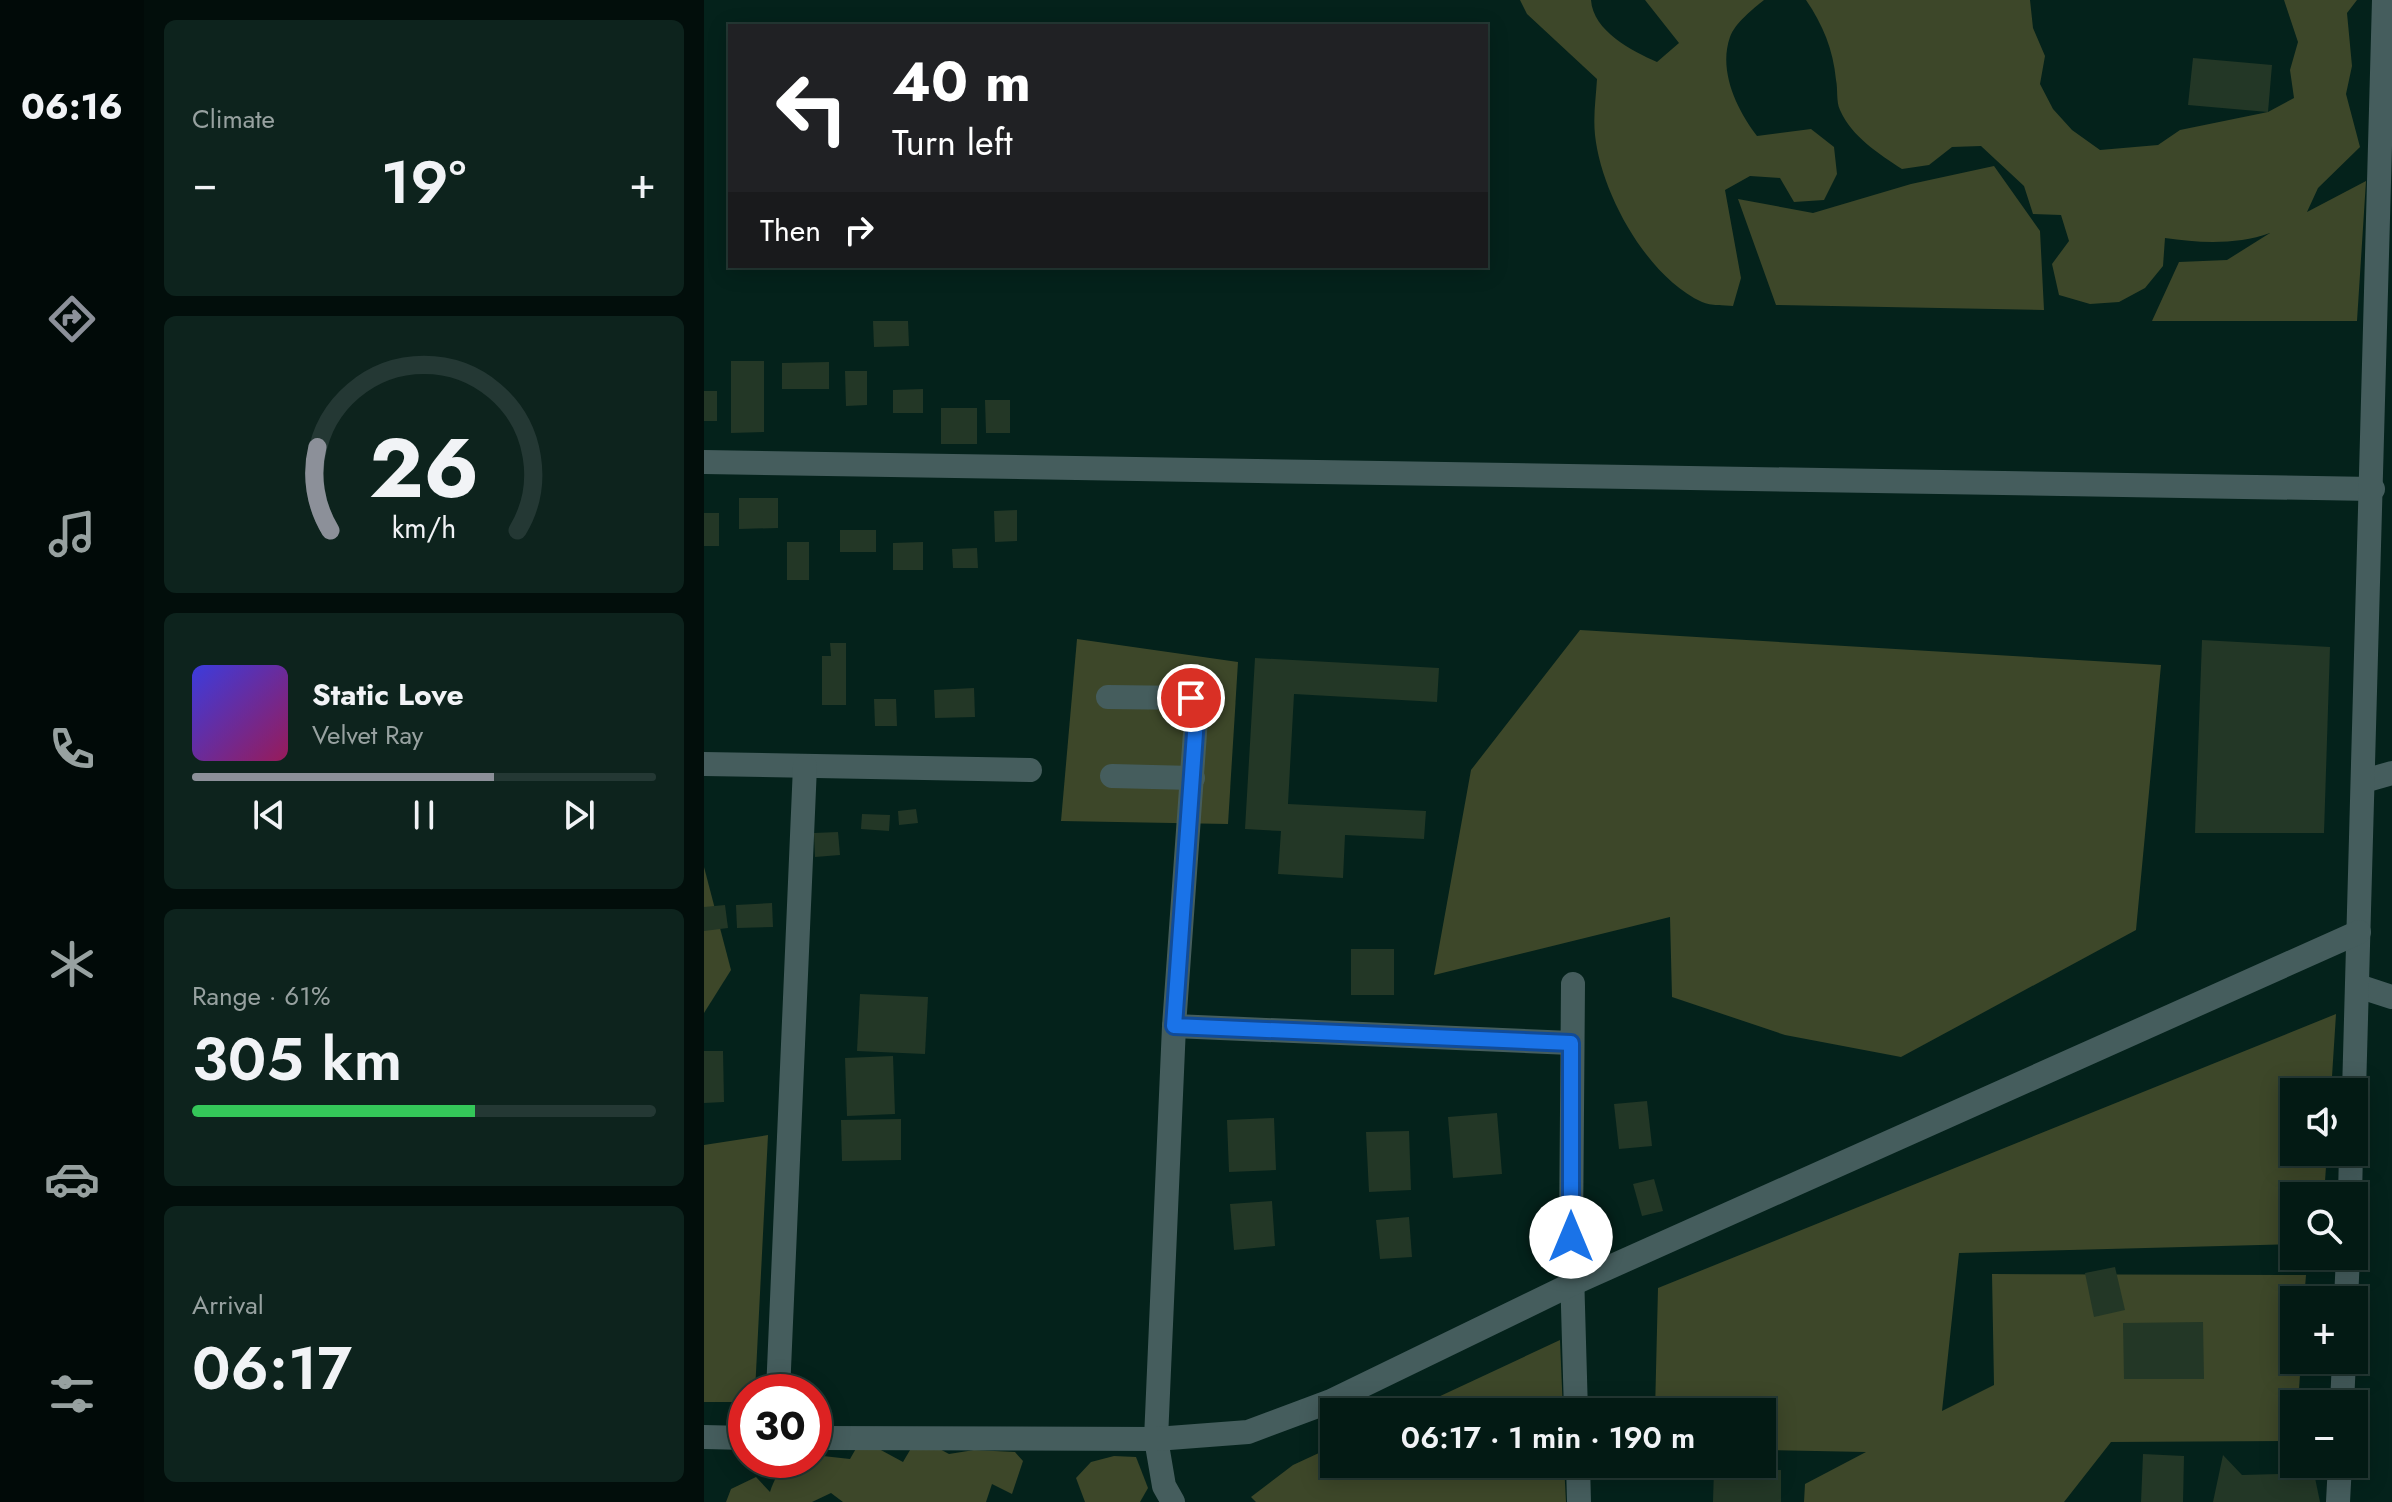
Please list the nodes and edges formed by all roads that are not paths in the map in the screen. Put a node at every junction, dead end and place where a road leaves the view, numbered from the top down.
1 (2384, 0) edge
2 (2388, 108) edge
3 (704, 462) edge
4 (2373, 489) junction
5 (1108, 697) dead end
6 (704, 764) edge
7 (805, 766) junction
8 (1030, 770) dead end
9 (2392, 773) edge
10 (1112, 776) dead end
11 (1193, 778) junction
12 (2364, 781) junction
13 (2359, 932) junction
14 (1573, 984) dead end
15 (2358, 986) junction
16 (2392, 997) edge
17 (1174, 1026) junction
18 (1571, 1043) junction
19 (2355, 1078) edge
20 (1572, 1284) junction
21 (779, 1374) edge
22 (1576, 1398) edge
23 (704, 1437) edge
24 (728, 1438) edge
25 (832, 1438) edge
26 (1156, 1439) junction
27 (1578, 1478) edge
28 (2339, 1478) edge
29 (1173, 1502) edge
30 (1579, 1502) edge
31 (2338, 1502) edge

1 - 2 street
2 - 4 street
3 - 4 street
4 - 12 street
5 - 11 street
6 - 7 street
7 - 8 street
7 - 21 street
9 - 12 street
10 - 11 street
11 - 17 street
12 - 13 street
13 - 15 street
13 - 20 street
14 - 18 street
15 - 16 street
15 - 19 street
17 - 18 street
17 - 26 street
18 - 20 street
20 - 22 street
20 - 26 street
23 - 24 street
25 - 26 street
26 - 29 street
27 - 30 street
28 - 31 street

